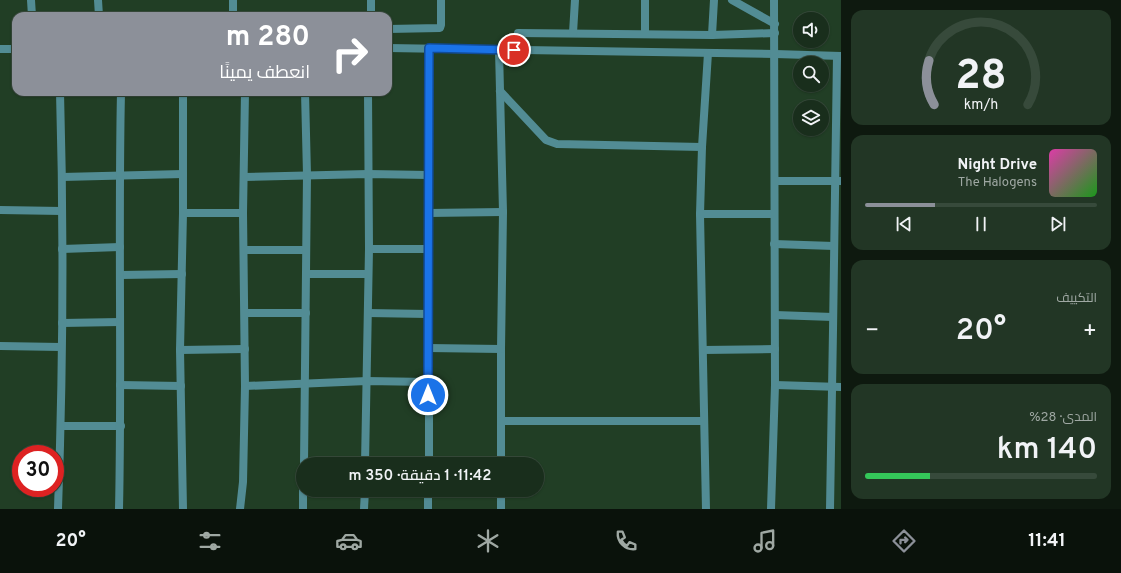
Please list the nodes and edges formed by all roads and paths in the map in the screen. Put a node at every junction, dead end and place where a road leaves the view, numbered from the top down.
1 (31, 0) edge
2 (98, 0) edge
3 (233, 0) edge
4 (371, 0) edge
5 (442, 0) edge
6 (575, 0) edge
7 (645, 0) edge
8 (714, 0) edge
9 (732, 0) edge
10 (774, 0) edge
11 (32, 12) edge
12 (98, 12) edge
13 (233, 12) edge
14 (371, 12) edge
15 (775, 24) junction
16 (392, 29) edge
17 (518, 32) dead end
18 (573, 33) junction
19 (775, 33) junction
20 (645, 34) junction
21 (712, 35) junction
22 (392, 48) edge
23 (429, 48) junction
24 (0, 49) edge
25 (12, 49) edge
26 (499, 50) junction
27 (708, 53) junction
28 (775, 54) junction
29 (839, 56) edge
30 (500, 91) junction
31 (60, 96) edge
32 (121, 96) edge
33 (183, 96) edge
34 (245, 96) edge
35 (305, 96) edge
36 (368, 96) edge
37 (702, 147) junction
38 (183, 174) junction
39 (368, 174) junction
40 (307, 175) junction
41 (429, 175) junction
42 (119, 176) junction
43 (62, 177) junction
44 (244, 177) junction
45 (775, 181) junction
46 (839, 181) edge
47 (0, 210) edge
48 (62, 211) junction
49 (503, 212) junction
50 (183, 213) junction
51 (244, 213) junction
52 (428, 213) junction
53 (700, 214) junction
54 (774, 214) junction
55 (774, 244) junction
56 (834, 246) junction
57 (120, 247) junction
58 (62, 249) junction
59 (369, 249) junction
60 (429, 249) junction
61 (244, 250) junction
62 (306, 250) junction
63 (182, 274) junction
64 (306, 274) junction
65 (368, 274) junction
66 (121, 275) junction
67 (838, 278) edge
68 (245, 313) junction
69 (306, 313) junction
70 (368, 313) junction
71 (428, 314) junction
72 (775, 315) junction
73 (833, 317) junction
74 (120, 322) junction
75 (62, 323) junction
76 (0, 346) edge
77 (61, 347) junction
78 (428, 348) junction
79 (775, 348) junction
80 (245, 349) junction
81 (501, 349) junction
82 (180, 350) junction
83 (703, 350) junction
84 (366, 381) junction
85 (428, 382) junction
86 (304, 383) junction
87 (120, 385) junction
88 (775, 385) junction
89 (181, 386) junction
90 (246, 386) junction
91 (831, 387) junction
92 (841, 387) edge
93 (501, 421) junction
94 (704, 421) junction
95 (61, 426) junction
96 (121, 426) junction
97 (304, 457) edge
98 (365, 457) edge
99 (428, 457) edge
100 (501, 457) edge
101 (303, 497) edge
102 (365, 497) edge
103 (428, 497) edge
104 (501, 497) edge
105 (58, 509) edge
106 (119, 509) edge
107 (183, 509) edge
108 (240, 509) edge
109 (303, 509) edge
110 (364, 509) edge
111 (428, 509) edge
112 (501, 509) edge
113 (706, 509) edge
114 (771, 509) edge
115 (830, 509) edge

1 - 11 street
2 - 12 street
3 - 13 street
4 - 14 street
5 - 16 street
6 - 18 street
7 - 20 street
8 - 21 street
9 - 15 street
10 - 15 street
15 - 19 street
17 - 18 street
18 - 20 street
19 - 21 street
19 - 28 street
20 - 21 street
22 - 23 street
23 - 26 street
23 - 41 street
24 - 25 street
26 - 27 street
26 - 30 street
27 - 28 street
27 - 37 street
28 - 29 street
28 - 45 street
29 - 46 street
30 - 37 street
30 - 49 street
31 - 43 street
32 - 42 street
33 - 38 street
34 - 44 street
35 - 40 street
36 - 39 street
37 - 53 street
38 - 42 street
38 - 50 street
39 - 40 street
39 - 41 street
39 - 59 street
40 - 44 street
40 - 62 street
41 - 52 street
42 - 43 street
42 - 57 street
43 - 48 street
44 - 51 street
45 - 46 street
45 - 54 street
46 - 56 street
47 - 48 street
48 - 58 street
49 - 52 street
49 - 81 street
50 - 51 street
50 - 63 street
51 - 61 street
52 - 60 street
53 - 54 street
53 - 83 street
54 - 55 street
55 - 56 street
55 - 72 street
56 - 67 street
57 - 58 street
57 - 66 street
58 - 75 street
59 - 60 street
59 - 65 street
60 - 71 street
61 - 62 street
61 - 68 street
62 - 64 street
63 - 66 street
63 - 82 street
64 - 65 street
64 - 69 street
65 - 70 street
66 - 74 street
67 - 73 street
68 - 69 street
68 - 80 street
69 - 86 street
70 - 71 street
70 - 84 street
71 - 78 street
72 - 73 street
72 - 79 street
73 - 91 street
74 - 75 street
74 - 87 street
75 - 77 street
76 - 77 street
77 - 95 street
78 - 81 street
78 - 85 street
79 - 83 street
79 - 88 street
80 - 82 street
80 - 90 street
81 - 93 street
82 - 89 street
83 - 94 street
84 - 85 street
84 - 86 street
84 - 98 street
85 - 99 street
86 - 90 street
86 - 97 street
87 - 89 street
87 - 96 street
88 - 91 street
88 - 114 street
89 - 107 street
90 - 108 street
91 - 92 street
91 - 115 street
93 - 94 street
93 - 100 street
94 - 113 street
95 - 96 street
95 - 105 street
96 - 106 street
101 - 109 street
102 - 110 street
103 - 111 street
104 - 112 street

